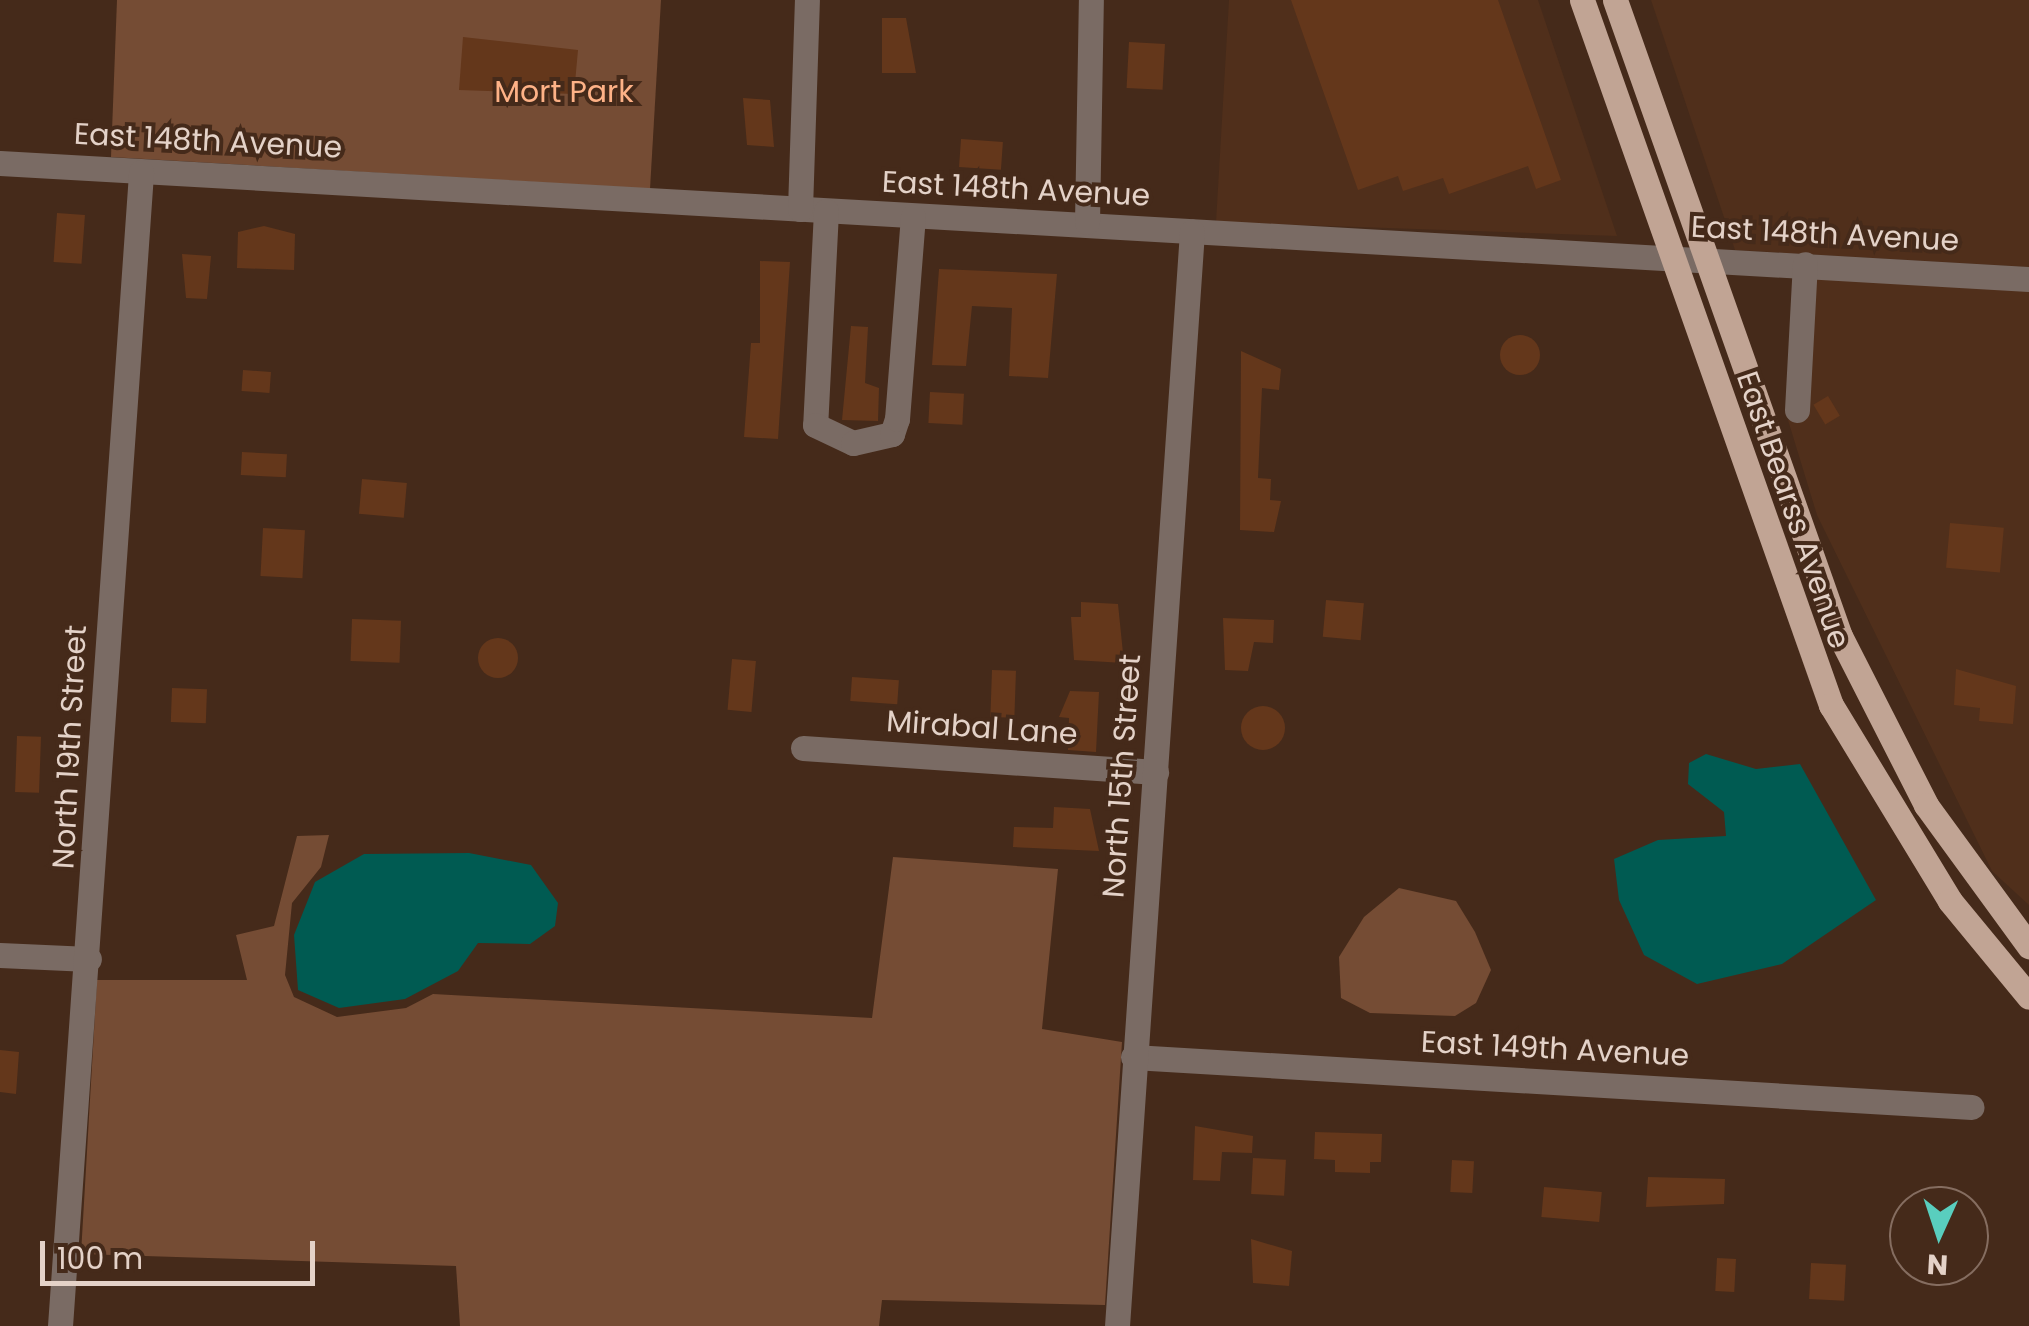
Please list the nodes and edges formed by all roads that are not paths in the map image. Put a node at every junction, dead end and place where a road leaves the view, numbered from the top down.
1 (807, 0) edge
2 (1092, 0) edge
3 (1582, 0) edge
4 (1616, 0) edge
5 (0, 164) edge
6 (142, 172) junction
7 (813, 210) junction
8 (913, 217) junction
9 (1087, 222) junction
10 (1192, 232) junction
11 (1670, 257) junction
12 (1706, 258) junction
13 (1805, 264) junction
14 (2029, 278) edge
15 (1797, 410) dead end
16 (803, 748) dead end
17 (1156, 772) junction
18 (2029, 946) edge
19 (0, 955) edge
20 (89, 960) junction
21 (2029, 998) edge
22 (1133, 1057) junction
23 (1972, 1107) dead end
24 (60, 1326) edge
25 (1117, 1326) edge

1 - 7 street
2 - 9 street
3 - 11 main road, East Bearss Avenue
4 - 12 main road, East Bearss Avenue
5 - 6 street, East 148th Avenue
6 - 7 street, East 148th Avenue
6 - 20 street, North 19th Street
7 - 8 street, East 148th Avenue
7 - 8 street
8 - 9 street, East 148th Avenue
9 - 10 street, East 148th Avenue
10 - 11 street, East 148th Avenue
10 - 17 street, North 15th Street
11 - 12 street, East 148th Avenue
11 - 21 main road, East Bearss Avenue
12 - 13 street, East 148th Avenue
12 - 18 main road, East Bearss Avenue
13 - 14 street, East 148th Avenue
13 - 15 street
16 - 17 street, Mirabal Lane
17 - 22 street, North 15th Street
19 - 20 street
20 - 24 street, North 19th Street
22 - 23 street, East 149th Avenue
22 - 25 street, North 15th Street

